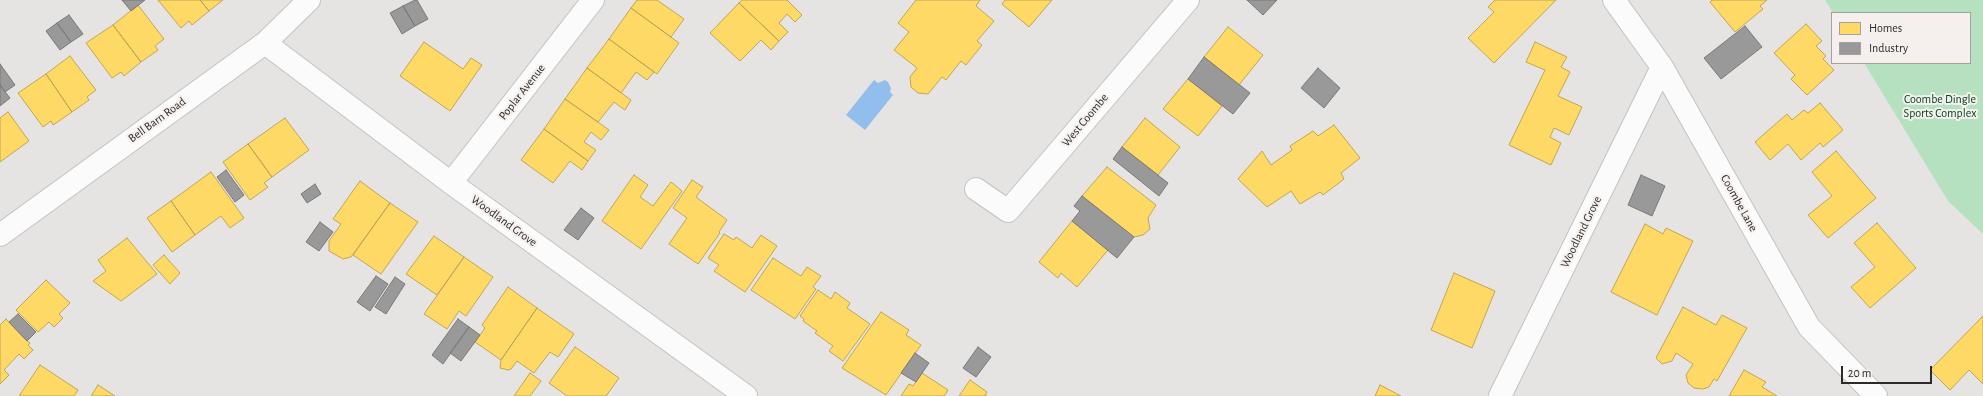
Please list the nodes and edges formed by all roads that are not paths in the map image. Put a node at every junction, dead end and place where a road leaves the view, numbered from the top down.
1 (309, 0) edge
2 (592, 0) edge
3 (1188, 0) edge
4 (1614, 0) edge
5 (265, 42) junction
6 (1662, 67) junction
7 (451, 183) junction
8 (976, 188) dead end
9 (0, 235) edge
10 (746, 396) edge
11 (1500, 396) edge
12 (1876, 396) edge

1 - 5 street, Bell Barn Road
2 - 7 street, Poplar Avenue
3 - 8 street, West Coombe
4 - 6 street, Coombe Lane
5 - 7 street, Woodland Grove
5 - 9 street, Bell Barn Road
6 - 11 street, Woodland Grove
6 - 12 street, Coombe Lane
7 - 10 street, Woodland Grove

